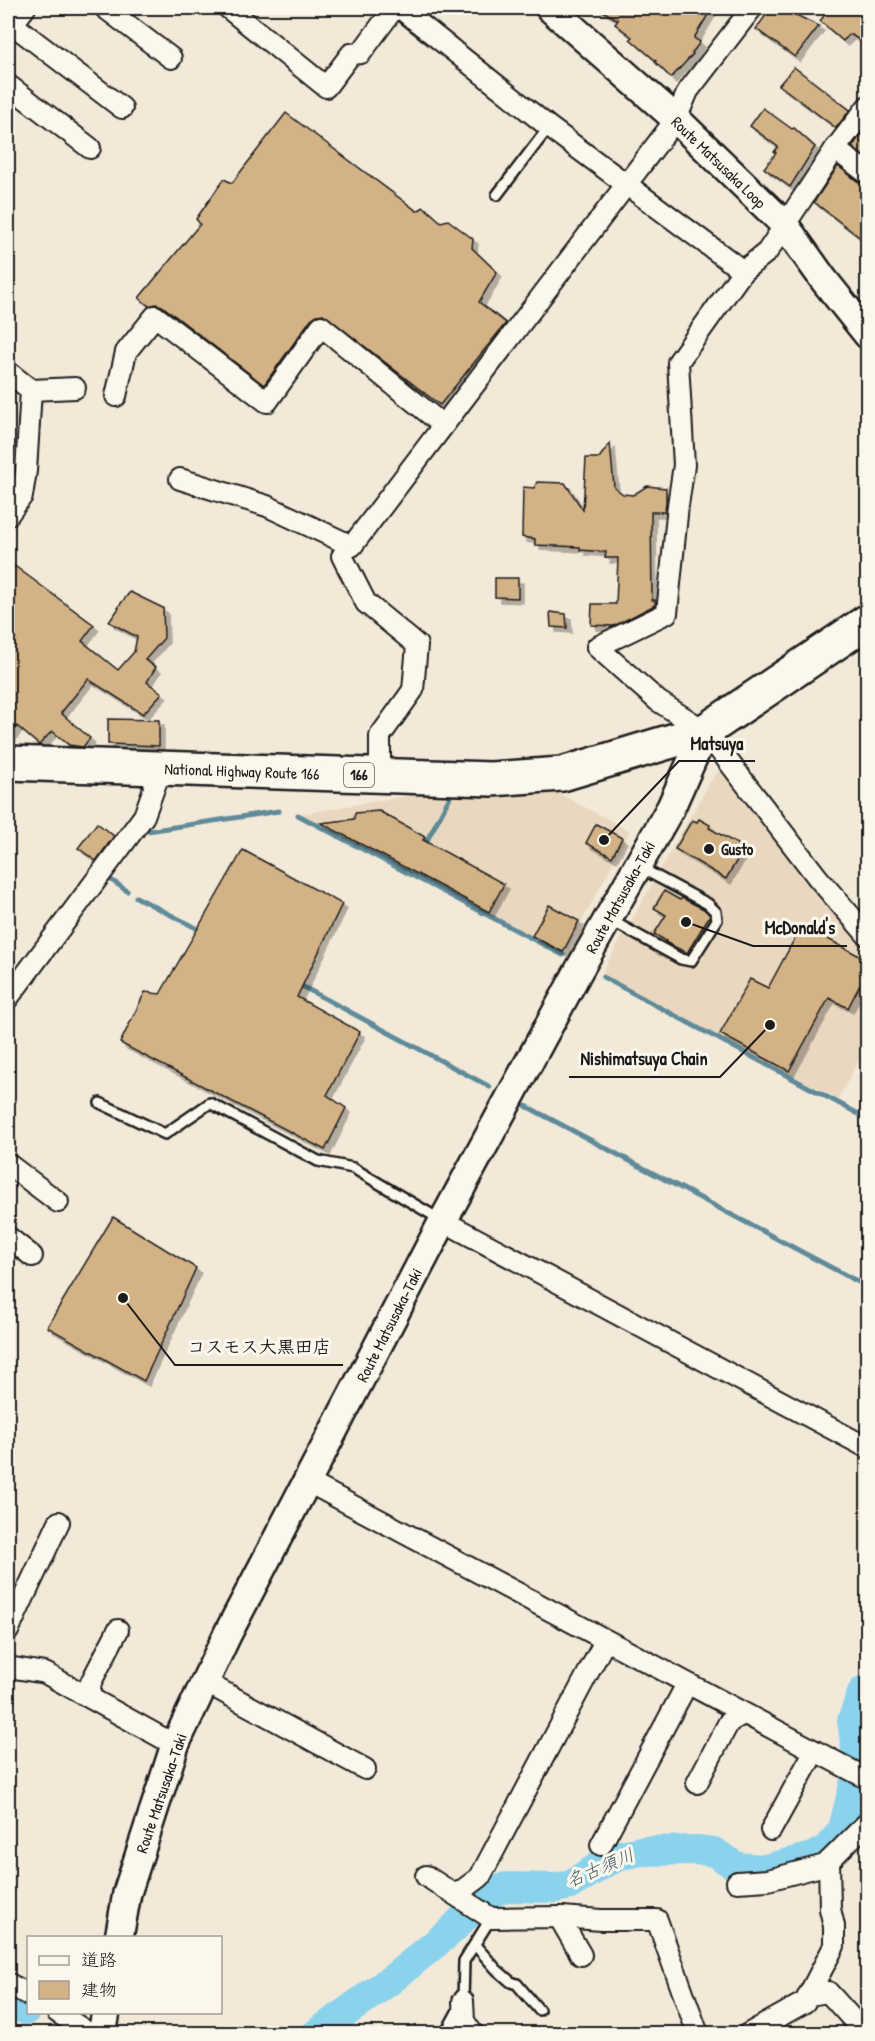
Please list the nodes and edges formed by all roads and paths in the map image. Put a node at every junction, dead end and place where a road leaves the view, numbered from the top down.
1 (25, 8) edge
2 (105, 8) edge
3 (228, 8) edge
4 (394, 8) edge
5 (400, 8) edge
6 (550, 8) edge
7 (752, 8) edge
8 (10, 27) edge
9 (171, 58) dead end
10 (8, 85) edge
11 (867, 106) edge
12 (122, 108) dead end
13 (676, 119) junction
14 (549, 127) junction
15 (90, 148) dead end
16 (835, 149) junction
17 (867, 174) edge
18 (627, 183) junction
19 (497, 195) dead end
20 (784, 224) junction
21 (743, 271) junction
22 (867, 335) edge
23 (8, 372) edge
24 (75, 388) dead end
25 (31, 390) junction
26 (116, 396) dead end
27 (443, 425) junction
28 (180, 479) dead end
29 (8, 515) edge
30 (342, 556) dead end
31 (867, 621) edge
32 (705, 731) junction
33 (8, 763) edge
34 (161, 769) junction
35 (380, 776) junction
36 (637, 866) junction
37 (608, 918) junction
38 (867, 936) edge
39 (8, 998) edge
40 (100, 1103) dead end
41 (8, 1164) edge
42 (58, 1202) dead end
43 (443, 1221) junction
44 (8, 1237) edge
45 (32, 1256) dead end
46 (867, 1449) edge
47 (308, 1482) junction
48 (59, 1522) dead end
49 (118, 1630) dead end
50 (8, 1631) edge
51 (605, 1641) junction
52 (8, 1667) edge
53 (205, 1682) junction
54 (687, 1684) junction
55 (88, 1697) junction
56 (743, 1714) junction
57 (175, 1745) junction
58 (814, 1752) junction
59 (365, 1770) dead end
60 (867, 1779) edge
61 (697, 1783) dead end
62 (867, 1822) edge
63 (771, 1830) dead end
64 (601, 1845) dead end
65 (830, 1861) junction
66 (426, 1876) dead end
67 (736, 1882) dead end
68 (459, 1897) junction
69 (490, 1917) junction
70 (562, 1917) junction
71 (119, 1936) edge
72 (475, 1945) junction
73 (581, 1955) dead end
74 (8, 1983) edge
75 (27, 1994) edge
76 (809, 1995) junction
77 (463, 2001) junction
78 (539, 2010) dead end
79 (59, 2014) edge
80 (106, 2014) edge
81 (867, 2026) edge
82 (90, 2034) edge
83 (102, 2034) edge
84 (445, 2034) edge
85 (474, 2034) edge
86 (698, 2034) edge
87 (748, 2034) edge

1 - 8 street
2 - 9 street
3 - 4 street
5 - 14 street
6 - 13 main road, Route Matsusaka Loop
7 - 13 street
8 - 12 street
10 - 15 street
11 - 16 street
13 - 18 street
13 - 20 main road, Route Matsusaka Loop
14 - 18 street
14 - 19 lane
16 - 17 street
16 - 20 street
18 - 21 street
18 - 27 street
20 - 21 street
20 - 22 main road, Route Matsusaka Loop
21 - 32 street
23 - 25 street
24 - 25 street
25 - 29 street
26 - 27 street
27 - 28 street
30 - 35 street
31 - 32 highway, National Highway Route 166 / 166
32 - 35 highway, National Highway Route 166 / 166
32 - 36 main road, Route Matsusaka-Taki
32 - 38 street
33 - 34 highway, National Highway Route 166 / 166
34 - 35 highway, National Highway Route 166 / 166
34 - 39 street
36 - 37 main road, Route Matsusaka-Taki
36 - 37 lane
37 - 43 main road, Route Matsusaka-Taki
40 - 43 lane
41 - 42 street
43 - 46 street
43 - 47 main road, Route Matsusaka-Taki
44 - 45 street
47 - 51 street
47 - 53 main road, Route Matsusaka-Taki
48 - 50 street
49 - 55 street
51 - 54 street
51 - 68 street
52 - 55 street
53 - 57 main road, Route Matsusaka-Taki
53 - 59 street
54 - 56 street
54 - 64 street
55 - 57 street
56 - 58 street
56 - 61 street
57 - 71 main road, Route Matsusaka-Taki
58 - 60 street
58 - 63 street
62 - 65 street
65 - 67 street
65 - 76 street
66 - 68 street
68 - 69 street
69 - 70 street
69 - 72 lane
70 - 73 street
70 - 86 street
72 - 77 lane
72 - 78 lane
74 - 75 street
76 - 81 street
76 - 87 street
77 - 84 lane
77 - 85 street
79 - 82 street
80 - 83 main road

